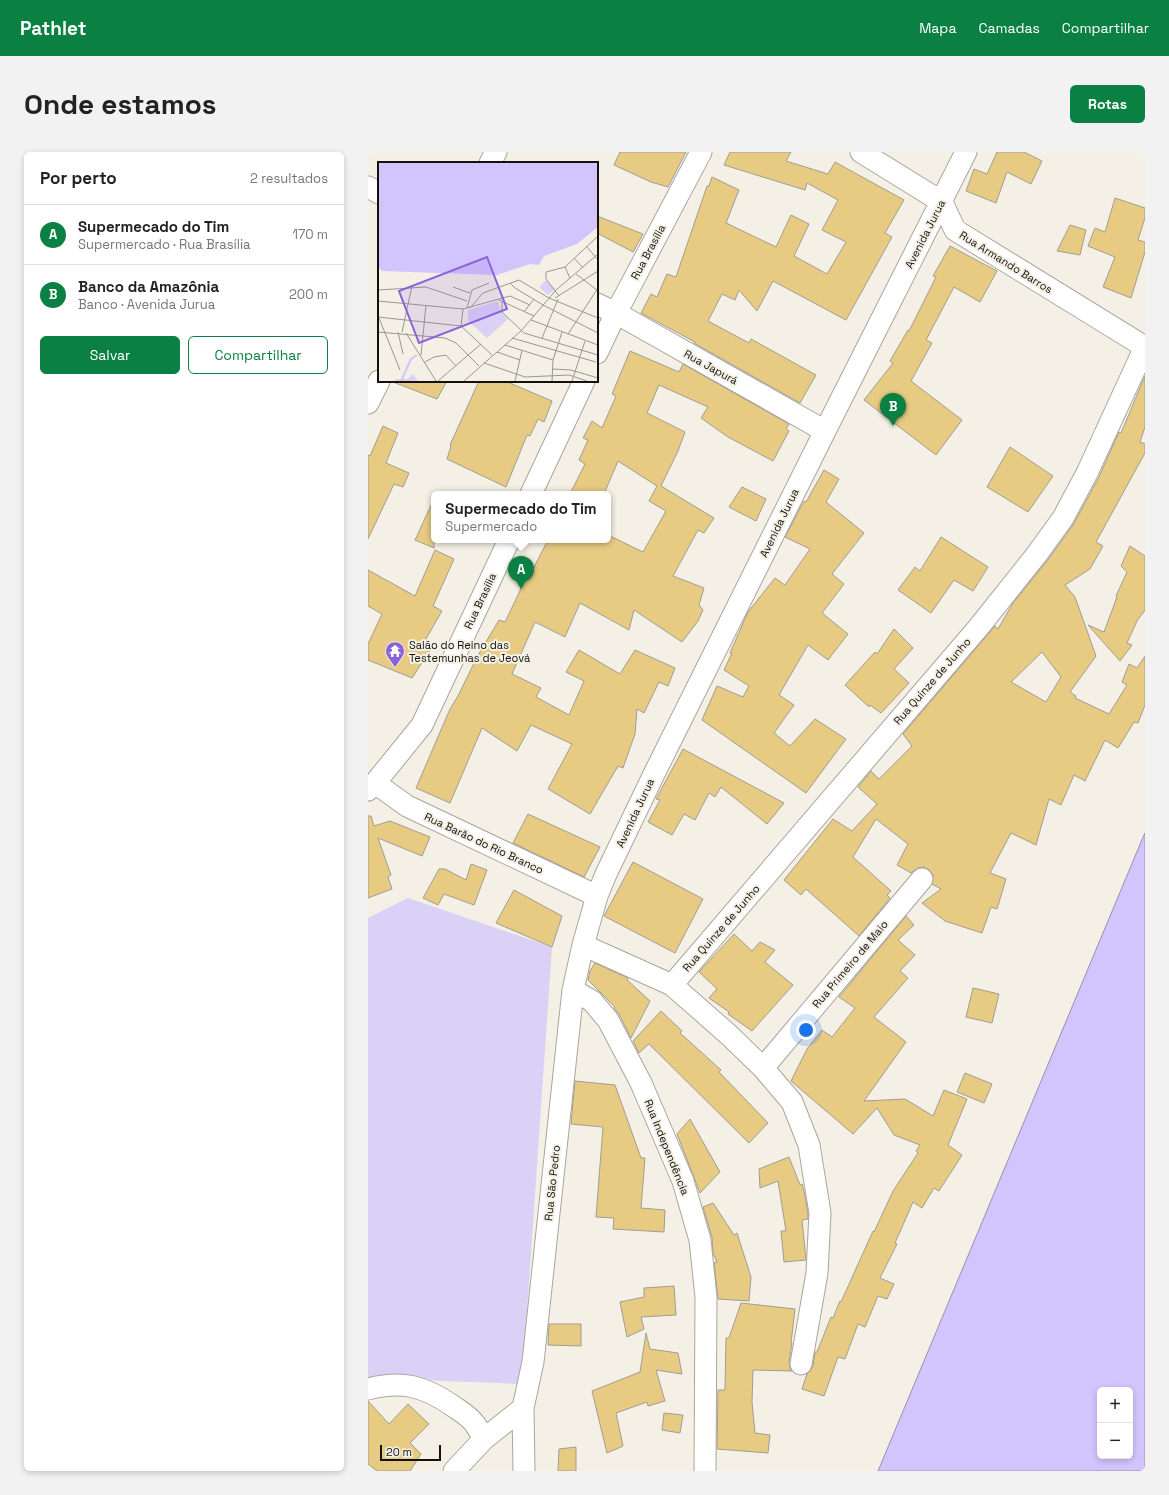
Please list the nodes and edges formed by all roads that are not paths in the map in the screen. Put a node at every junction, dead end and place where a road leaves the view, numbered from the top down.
1 (496, 152) edge
2 (701, 152) edge
3 (861, 152) edge
4 (966, 152) edge
5 (491, 162) edge
6 (368, 186) edge
7 (378, 192) edge
8 (942, 202) junction
9 (598, 304) edge
10 (616, 313) junction
11 (1145, 347) edge
12 (598, 351) edge
13 (378, 382) edge
14 (584, 382) edge
15 (368, 403) edge
16 (825, 431) junction
17 (532, 491) edge
18 (508, 543) edge
19 (372, 786) edge
20 (922, 879) dead end
21 (597, 896) junction
22 (583, 945) junction
23 (672, 985) junction
24 (573, 990) junction
25 (763, 1068) junction
26 (801, 1364) dead end
27 (368, 1389) edge
28 (524, 1408) junction
29 (484, 1439) junction
30 (454, 1471) edge
31 (524, 1471) edge
32 (705, 1471) edge

1 - 5 street
2 - 10 street, Rua Brasília
3 - 8 street
4 - 8 street, Avenida Jurua
6 - 7 street
8 - 11 street, Rua Armando Barros
8 - 16 street, Avenida Jurua
9 - 10 street, Rua Japurá
10 - 12 street, Rua Brasília
10 - 16 street, Rua Japurá
11 - 23 street, Rua Quinze de Junho
13 - 15 street
14 - 17 street
16 - 21 street, Avenida Jurua
18 - 19 street, Rua Brasília
19 - 21 street, Rua Barão do Rio Branco
20 - 25 street, Rua Primeiro de Maio
21 - 22 street, Rua São Pedro
22 - 23 street
22 - 24 street, Rua São Pedro
23 - 25 street
24 - 28 street, Rua São Pedro
24 - 32 street, Rua Independência
25 - 26 street
27 - 29 street
28 - 29 street
28 - 31 street, Rua São Pedro
29 - 30 street

